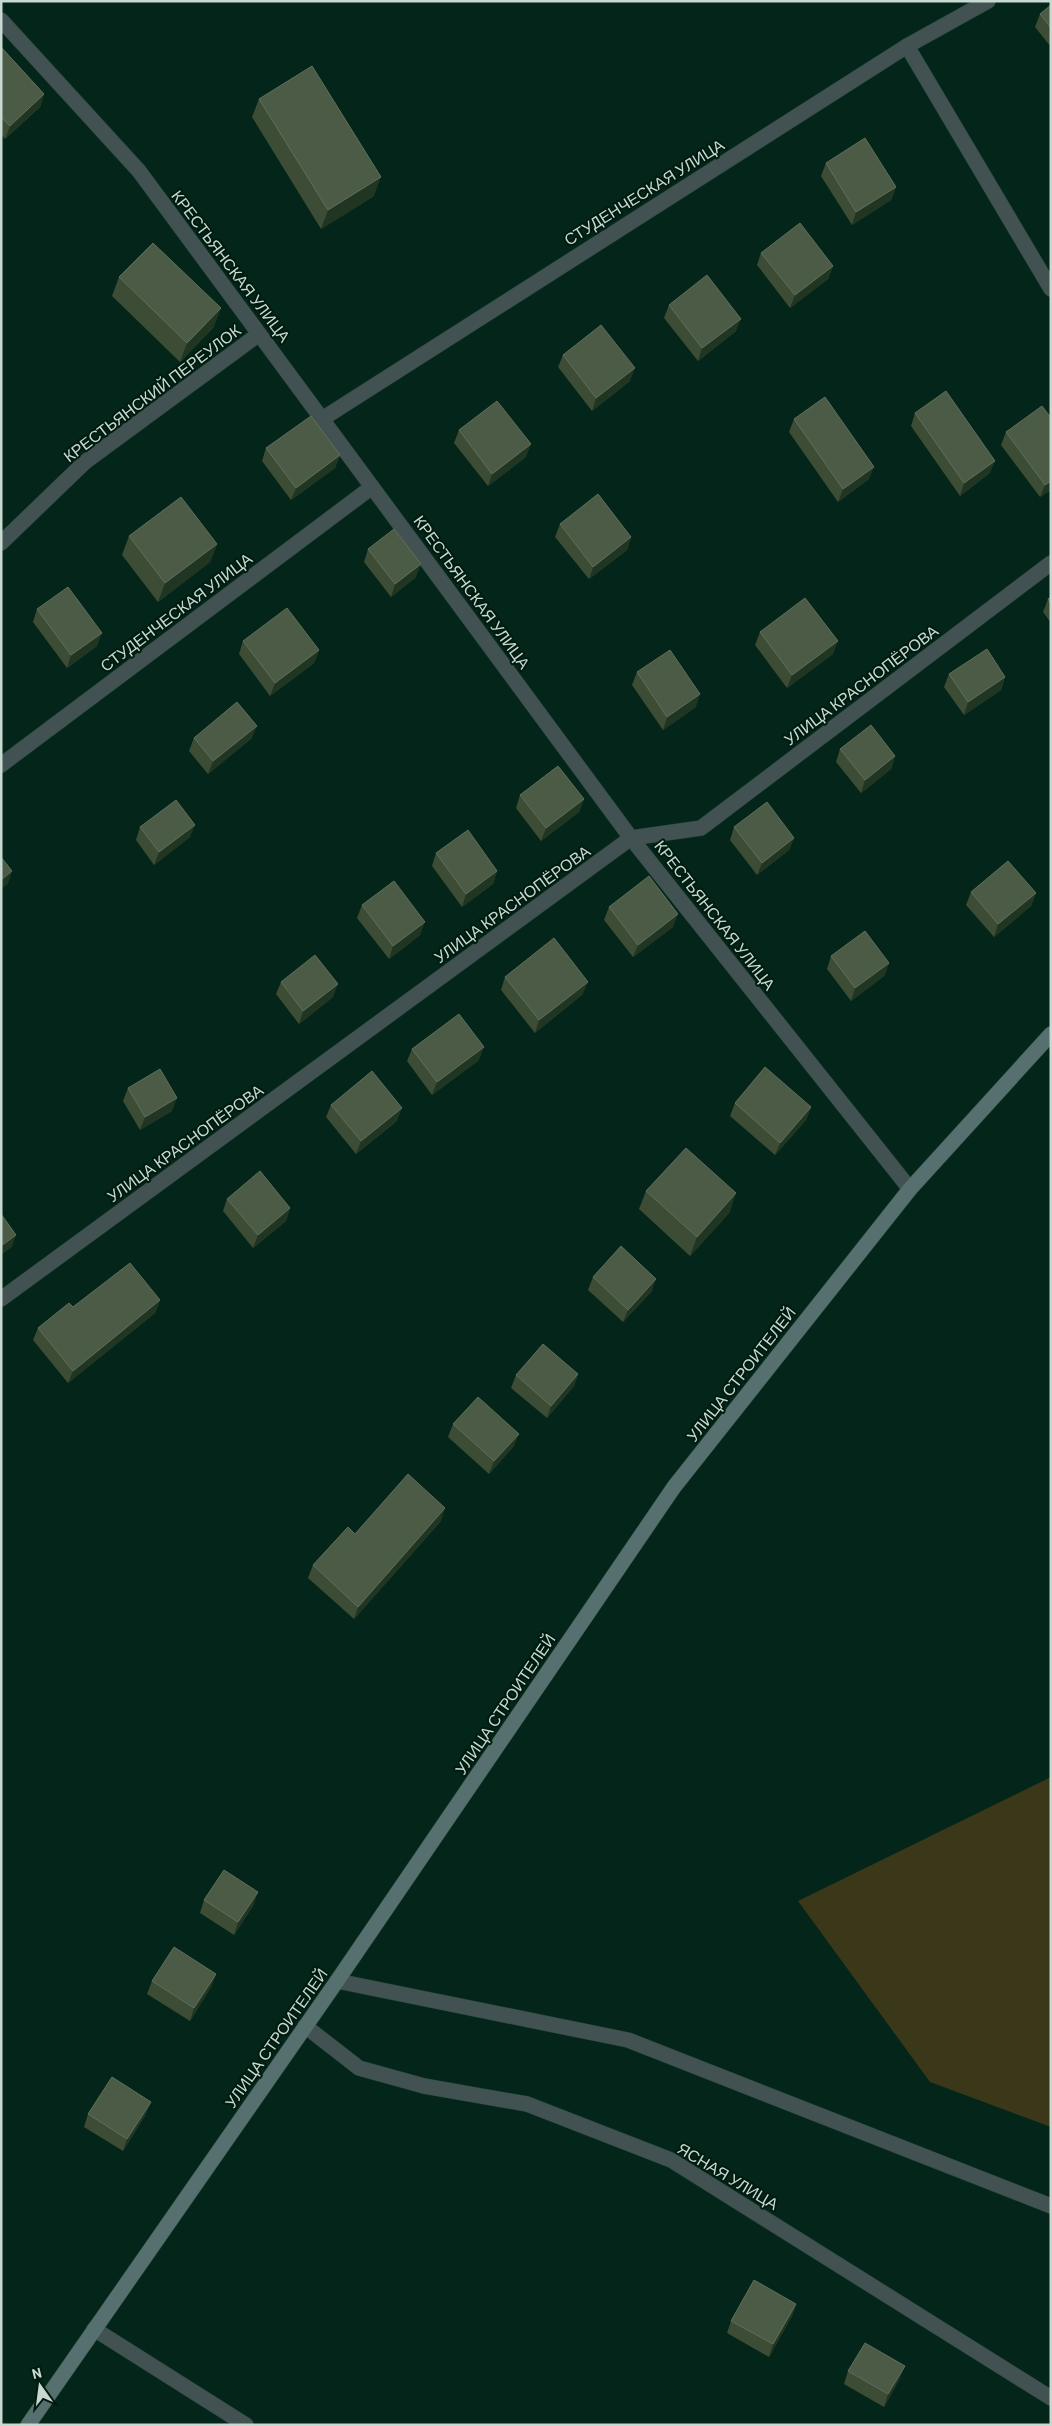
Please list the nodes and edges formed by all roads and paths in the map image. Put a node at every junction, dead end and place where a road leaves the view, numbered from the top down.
1 (988, 1) edge
2 (1, 20) edge
3 (907, 46) junction
4 (1051, 289) edge
5 (259, 334) junction
6 (322, 419) junction
7 (372, 487) junction
8 (1, 543) edge
9 (1051, 562) edge
10 (1, 765) edge
11 (631, 838) junction
12 (1051, 1034) edge
13 (910, 1189) junction
14 (1, 1299) edge
15 (337, 1981) junction
16 (305, 2026) junction
17 (1051, 2206) edge
18 (94, 2330) junction
19 (1051, 2398) edge
20 (28, 2425) edge
21 (246, 2425) edge

1 - 3 street, СТУДЕНЧЕСКАЯ УЛИЦА
2 - 5 street, КРЕСТЬЯНСКАЯ УЛИЦА
3 - 4 street
3 - 6 street, СТУДЕНЧЕСКАЯ УЛИЦА
5 - 6 street, КРЕСТЬЯНСКАЯ УЛИЦА
5 - 8 street, КРЕСТЬЯНСКИЙ ПЕРЕУЛОК
6 - 7 street, КРЕСТЬЯНСКАЯ УЛИЦА
7 - 10 street, СТУДЕНЧЕСКАЯ УЛИЦА
7 - 11 street, КРЕСТЬЯНСКАЯ УЛИЦА
9 - 11 street, УЛИЦА КРАСНОПЁРОВА
11 - 13 street, КРЕСТЬЯНСКАЯ УЛИЦА
11 - 14 street, УЛИЦА КРАСНОПЁРОВА
12 - 13 street, УЛИЦА СТРОИТЕЛЕЙ
13 - 15 street, УЛИЦА СТРОИТЕЛЕЙ
15 - 16 street, УЛИЦА СТРОИТЕЛЕЙ
15 - 17 street
16 - 18 street, УЛИЦА СТРОИТЕЛЕЙ
16 - 19 street, ЯСНАЯ УЛИЦА
18 - 20 street, УЛИЦА СТРОИТЕЛЕЙ
18 - 21 street

